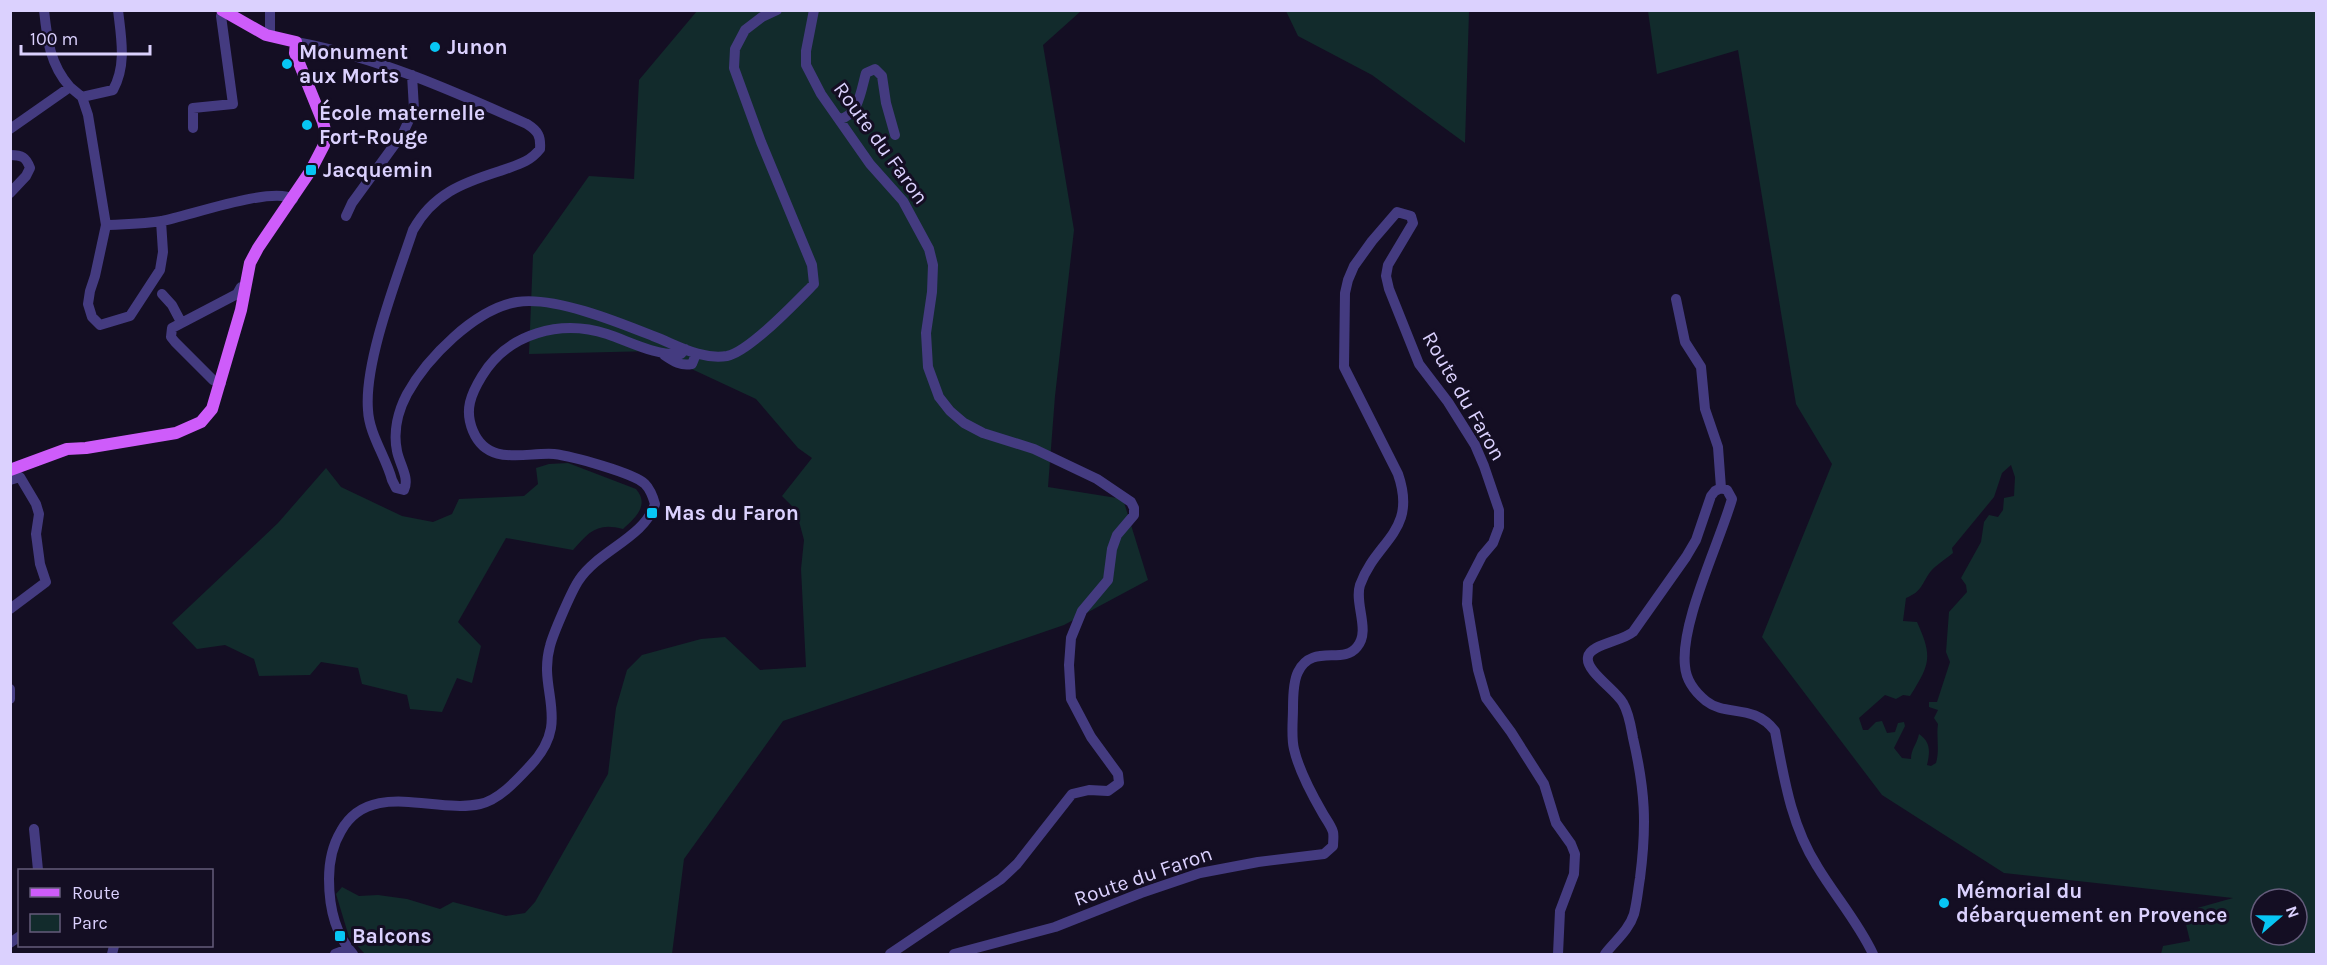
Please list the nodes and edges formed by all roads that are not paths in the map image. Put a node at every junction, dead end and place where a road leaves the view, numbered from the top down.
1 (44, 10) edge
2 (118, 10) edge
3 (270, 10) edge
4 (777, 10) edge
5 (814, 10) edge
6 (222, 11) edge
7 (270, 36) junction
8 (296, 42) junction
9 (412, 75) junction
10 (70, 87) junction
11 (82, 97) junction
12 (840, 119) junction
13 (193, 128) dead end
14 (10, 129) edge
15 (895, 135) dead end
16 (10, 155) edge
17 (10, 193) edge
18 (292, 199) junction
19 (346, 216) dead end
20 (161, 221) junction
21 (106, 225) junction
22 (245, 286) junction
23 (162, 294) dead end
24 (1676, 299) dead end
25 (181, 322) junction
26 (690, 352) junction
27 (221, 383) junction
28 (10, 470) edge
29 (10, 480) edge
30 (1721, 488) junction
31 (10, 609) edge
32 (10, 689) edge
33 (10, 699) edge
34 (34, 829) dead end
35 (38, 869) edge
36 (351, 952) edge
37 (335, 954) edge
38 (890, 954) edge
39 (954, 954) edge
40 (1558, 954) edge
41 (1605, 954) edge
42 (1873, 954) edge

1 - 10 street
2 - 11 street
3 - 7 street
4 - 26 street
5 - 12 street, Route du Faron
6 - 7 main road
6 - 13 street
7 - 8 main road
8 - 9 street
8 - 18 main road
9 - 19 street
9 - 26 street
10 - 11 street
10 - 14 street
11 - 21 street
12 - 15 street
12 - 38 street, Route du Faron
16 - 17 street
18 - 20 street
18 - 22 main road
20 - 21 street
20 - 21 street
22 - 25 street
22 - 27 main road
23 - 25 street
24 - 30 street
25 - 27 street
26 - 36 street
27 - 28 main road
29 - 31 street
30 - 41 street
30 - 42 street
32 - 33 street
34 - 35 street
36 - 37 street
39 - 40 street, Route du Faron

